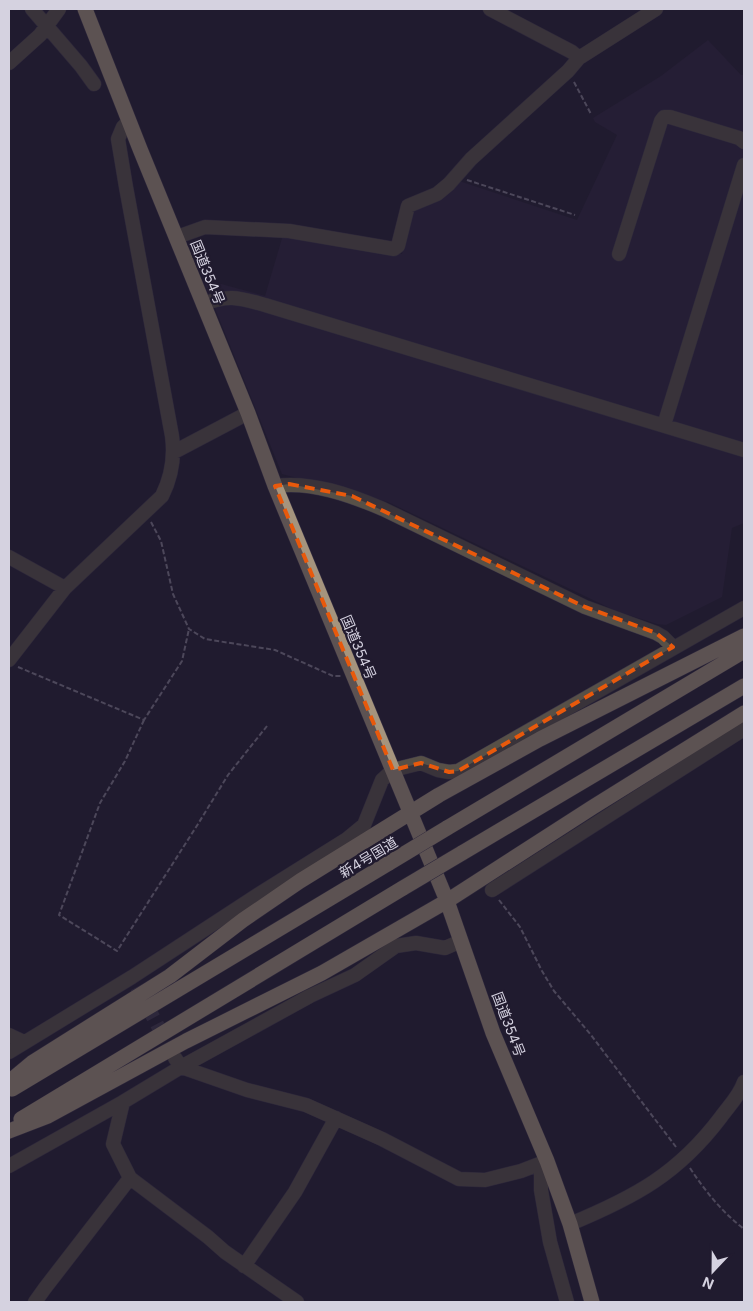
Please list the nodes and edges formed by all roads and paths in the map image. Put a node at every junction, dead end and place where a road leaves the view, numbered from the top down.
1 (32, 9) edge
2 (59, 9) edge
3 (85, 9) edge
4 (490, 9) edge
5 (656, 9) edge
6 (47, 26) junction
7 (580, 58) junction
8 (9, 63) edge
9 (568, 71) junction
10 (94, 84) dead end
11 (591, 114) dead end
12 (129, 121) junction
13 (744, 142) edge
14 (744, 166) edge
15 (457, 175) junction
16 (575, 215) dead end
17 (176, 237) junction
18 (619, 254) dead end
19 (203, 304) junction
20 (248, 413) junction
21 (664, 425) junction
22 (744, 450) edge
23 (174, 452) junction
24 (275, 486) junction
25 (147, 511) junction
26 (9, 557) edge
27 (66, 588) junction
28 (744, 608) edge
29 (190, 629) junction
30 (744, 636) edge
31 (673, 647) junction
32 (744, 651) edge
33 (13, 664) edge
34 (353, 675) junction
35 (744, 686) edge
36 (744, 713) edge
37 (144, 720) junction
38 (267, 726) dead end
39 (744, 729) edge
40 (394, 770) junction
41 (411, 813) junction
42 (492, 890) joint
43 (447, 901) junction
44 (461, 941) junction
45 (9, 1035) edge
46 (24, 1042) junction
47 (9, 1052) edge
48 (178, 1063) junction
49 (9, 1082) edge
50 (744, 1082) edge
51 (9, 1091) edge
52 (123, 1102) junction
53 (336, 1118) junction
54 (9, 1126) edge
55 (9, 1131) edge
56 (684, 1158) junction
57 (547, 1162) junction
58 (9, 1166) edge
59 (130, 1178) junction
60 (570, 1224) junction
61 (744, 1229) edge
62 (244, 1266) junction
63 (35, 1302) edge
64 (297, 1302) edge
65 (567, 1302) edge
66 (592, 1302) edge

1 - 6 street
2 - 6 street
3 - 12 highway, 国道354号
4 - 7 street
5 - 7 street
6 - 8 street
6 - 10 street
7 - 9 street
9 - 11 path
9 - 15 street
12 - 17 highway, 国道354号
12 - 23 street
13 - 18 street
14 - 21 street
15 - 16 path
15 - 17 street
17 - 19 highway, 国道354号
19 - 20 highway, 国道354号
19 - 21 street
20 - 23 street
20 - 24 highway, 国道354号
21 - 22 street
23 - 25 street
24 - 31 street
24 - 34 highway, 国道354号
25 - 27 street
25 - 29 path
26 - 27 street
27 - 33 street
28 - 31 street
29 - 34 path
29 - 37 path
30 - 41 highway
31 - 40 street
32 - 51 highway, 新4号国道, bridge
33 - 37 path
34 - 40 highway, 国道354号
35 - 54 highway, bridge
36 - 43 highway
37 - 38 path
39 - 42 street
40 - 41 highway, 国道354号
40 - 46 street
41 - 43 highway, 国道354号
41 - 49 highway
42 - 56 path
43 - 44 highway, 国道354号
43 - 55 highway
44 - 48 street
44 - 57 highway, 国道354号
45 - 46 street
46 - 47 street
48 - 52 street
48 - 53 street
50 - 56 street
52 - 58 street
52 - 59 street
53 - 57 street
53 - 62 street
56 - 60 street
56 - 61 path
57 - 60 highway, 国道354号
57 - 65 street
59 - 62 street
59 - 63 street
60 - 66 highway, 国道354号
62 - 64 street

